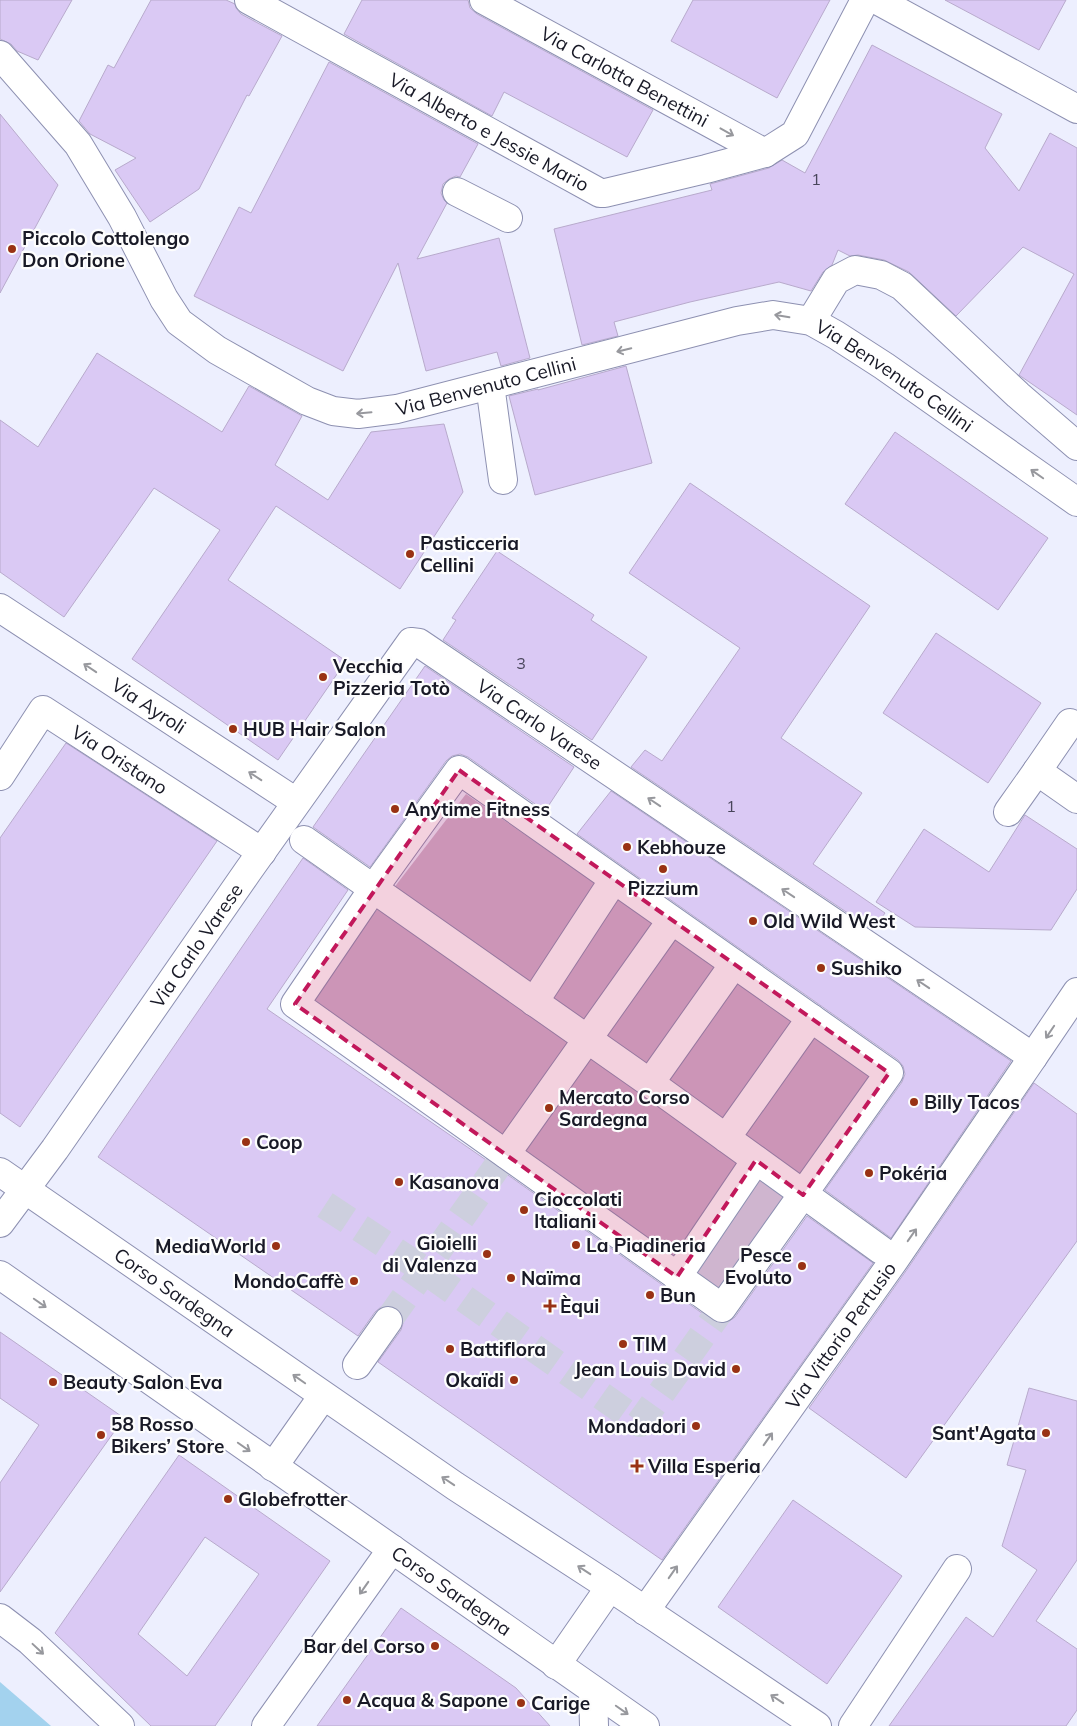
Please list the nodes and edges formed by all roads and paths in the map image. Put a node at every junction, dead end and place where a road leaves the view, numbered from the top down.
1 (249, 0) edge
2 (484, 0) edge
3 (865, 0) edge
4 (877, 0) edge
5 (0, 55) edge
6 (1077, 109) edge
7 (765, 153) junction
8 (457, 192) dead end
9 (508, 218) dead end
10 (811, 321) junction
11 (490, 385) junction
12 (1077, 446) edge
13 (502, 480) dead end
14 (1077, 502) edge
15 (0, 608) edge
16 (1070, 723) dead end
17 (1037, 771) junction
18 (0, 776) edge
19 (1077, 799) edge
20 (296, 802) junction
21 (1008, 812) dead end
22 (304, 840) dead end
23 (262, 852) junction
24 (613, 881) junction
25 (373, 889) junction
26 (671, 921) junction
27 (734, 964) junction
28 (1077, 992) edge
29 (534, 1002) junction
30 (811, 1018) junction
31 (587, 1040) junction
32 (1033, 1057) junction
33 (650, 1084) junction
34 (726, 1138) junction
35 (506, 1154) junction
36 (756, 1160) junction
37 (0, 1172) edge
38 (26, 1190) junction
39 (803, 1195) junction
40 (0, 1223) edge
41 (881, 1250) dead end
42 (0, 1275) edge
43 (677, 1277) junction
44 (388, 1321) tunnel mouth
45 (357, 1365) dead end
46 (323, 1396) junction
47 (273, 1467) junction
48 (392, 1549) junction
49 (957, 1568) dead end
50 (610, 1587) junction
51 (645, 1611) junction
52 (0, 1618) edge
53 (556, 1665) junction
54 (594, 1691) junction
55 (120, 1726) edge
56 (266, 1726) edge
57 (594, 1726) edge
58 (644, 1726) edge
59 (818, 1726) edge
60 (853, 1726) edge

1 - 7 street, Via Alberto e Jessie Mario
2 -> 7 street, Via Carlotta Benettini
3 - 7 street, Via Alberto e Jessie Mario
4 - 6 street
11 -> 5 street, Via Benvenuto Cellini
8 - 9 street
10 -> 11 street, Via Benvenuto Cellini
10 - 12 street
14 -> 10 street, Via Benvenuto Cellini
11 - 13 street
20 -> 15 street, Via Ayroli
16 - 17 street
17 - 19 street
17 - 21 street
18 - 23 street, Via Oristano
20 - 23 street, Via Carlo Varese
32 -> 20 street, Via Carlo Varese
22 - 25 street
23 - 38 street, Via Carlo Varese
24 - 25 street
24 - 26 street
24 - 29 street
25 - 29 street
25 - 35 street
26 - 27 street
26 - 31 street
27 - 30 street
27 - 33 street
28 -> 32 street
29 - 31 street
30 - 34 street
30 - 39 street
31 - 33 street
31 - 35 street
51 -> 32 street, Via Vittorio Pertusio
33 - 34 street
34 - 36 street
35 - 43 street
36 - 39 street
36 - 43 street
37 - 38 street, Corso Sardegna
38 - 40 street
46 -> 38 street, Corso Sardegna
39 - 41 street
39 - 43 street
42 -> 47 street, Corso Sardegna
44 - 45 street
46 - 47 street
50 -> 46 street, Corso Sardegna
47 - 48 street, Corso Sardegna
48 - 53 street, Corso Sardegna
48 -> 56 street
49 - 60 street
50 - 51 street, Corso Sardegna
50 - 53 street
59 -> 51 street, Corso Sardegna
52 -> 55 street
53 - 54 street, Corso Sardegna
54 - 57 street
54 -> 58 street, Corso Sardegna

